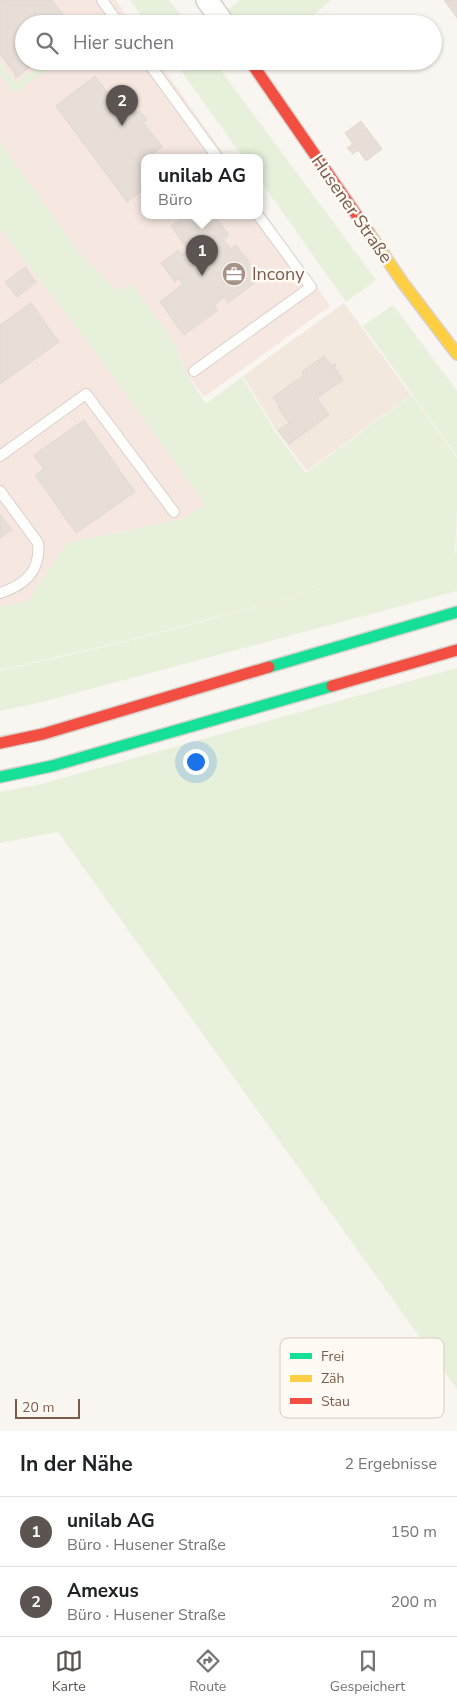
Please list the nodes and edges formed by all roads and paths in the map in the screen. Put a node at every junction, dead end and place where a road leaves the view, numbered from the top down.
1 (102, 0) edge
2 (207, 0) edge
3 (113, 15) edge
4 (218, 15) edge
5 (154, 70) edge
6 (256, 70) edge
7 (215, 154) edge
8 (261, 219) edge
9 (457, 354) edge
10 (194, 371) dead end
11 (0, 456) edge
12 (0, 491) edge
13 (174, 512) dead end
14 (0, 592) edge
15 (457, 612) edge
16 (457, 650) edge
17 (0, 743) edge
18 (0, 776) edge

1 - 3 lane
2 - 4 street
5 - 7 lane
6 - 9 main road, Husener Straße
8 - 10 lane
11 - 13 lane
12 - 14 lane
15 - 17 main road
16 - 18 main road

